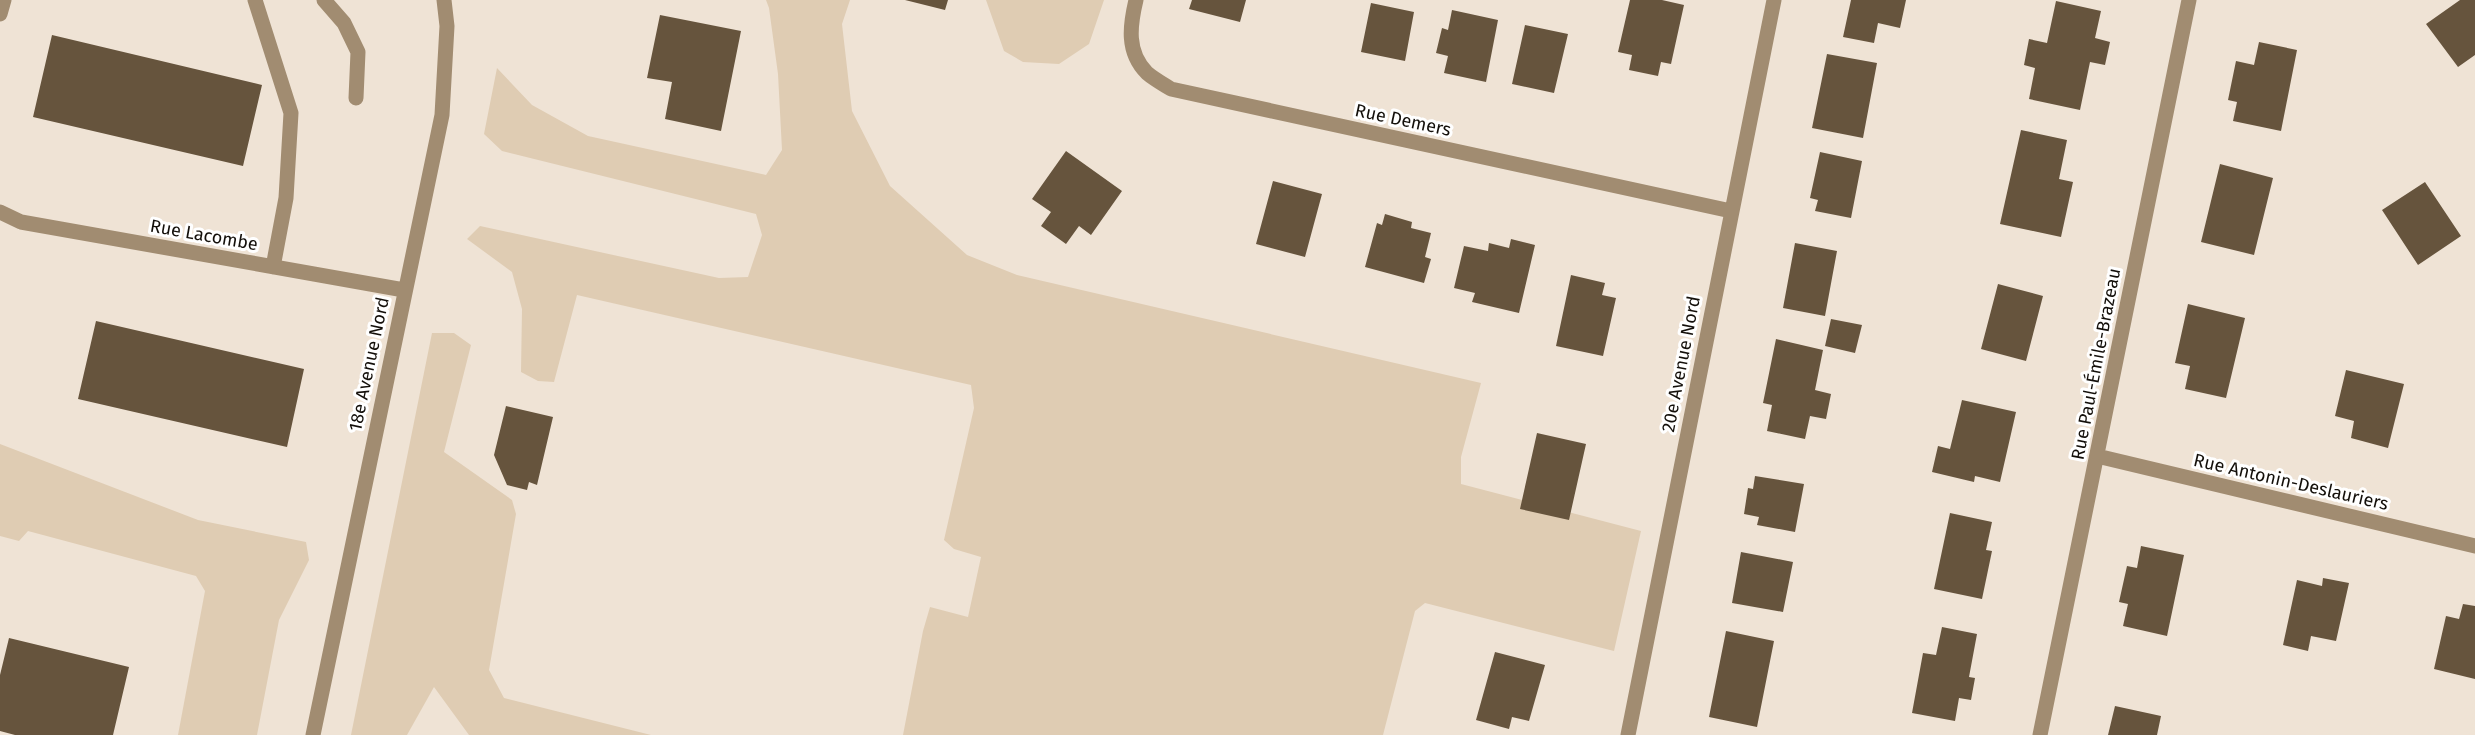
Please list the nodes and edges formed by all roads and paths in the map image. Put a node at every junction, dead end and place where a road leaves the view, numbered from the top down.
1 (4, 0) edge
2 (255, 0) edge
3 (324, 0) edge
4 (444, 0) edge
5 (1136, 0) edge
6 (1774, 0) edge
7 (2189, 0) edge
8 (0, 14) edge
9 (356, 98) dead end
10 (0, 212) edge
11 (1731, 212) junction
12 (273, 267) junction
13 (404, 290) junction
14 (2097, 456) junction
15 (2475, 546) edge
16 (313, 735) edge
17 (1628, 735) edge
18 (2040, 735) edge

1 - 8 street
2 - 12 street
3 - 9 street
4 - 13 street, 18e Avenue Nord
5 - 11 street, Rue Demers
6 - 11 street, 20e Avenue Nord
7 - 14 street, Rue Paul-Émile-Brazeau
10 - 12 street, Rue Lacombe
11 - 17 street, 20e Avenue Nord
12 - 13 street, Rue Lacombe
13 - 16 street, 18e Avenue Nord
14 - 15 street, Rue Antonin-Deslauriers
14 - 18 street, Rue Paul-Émile-Brazeau

